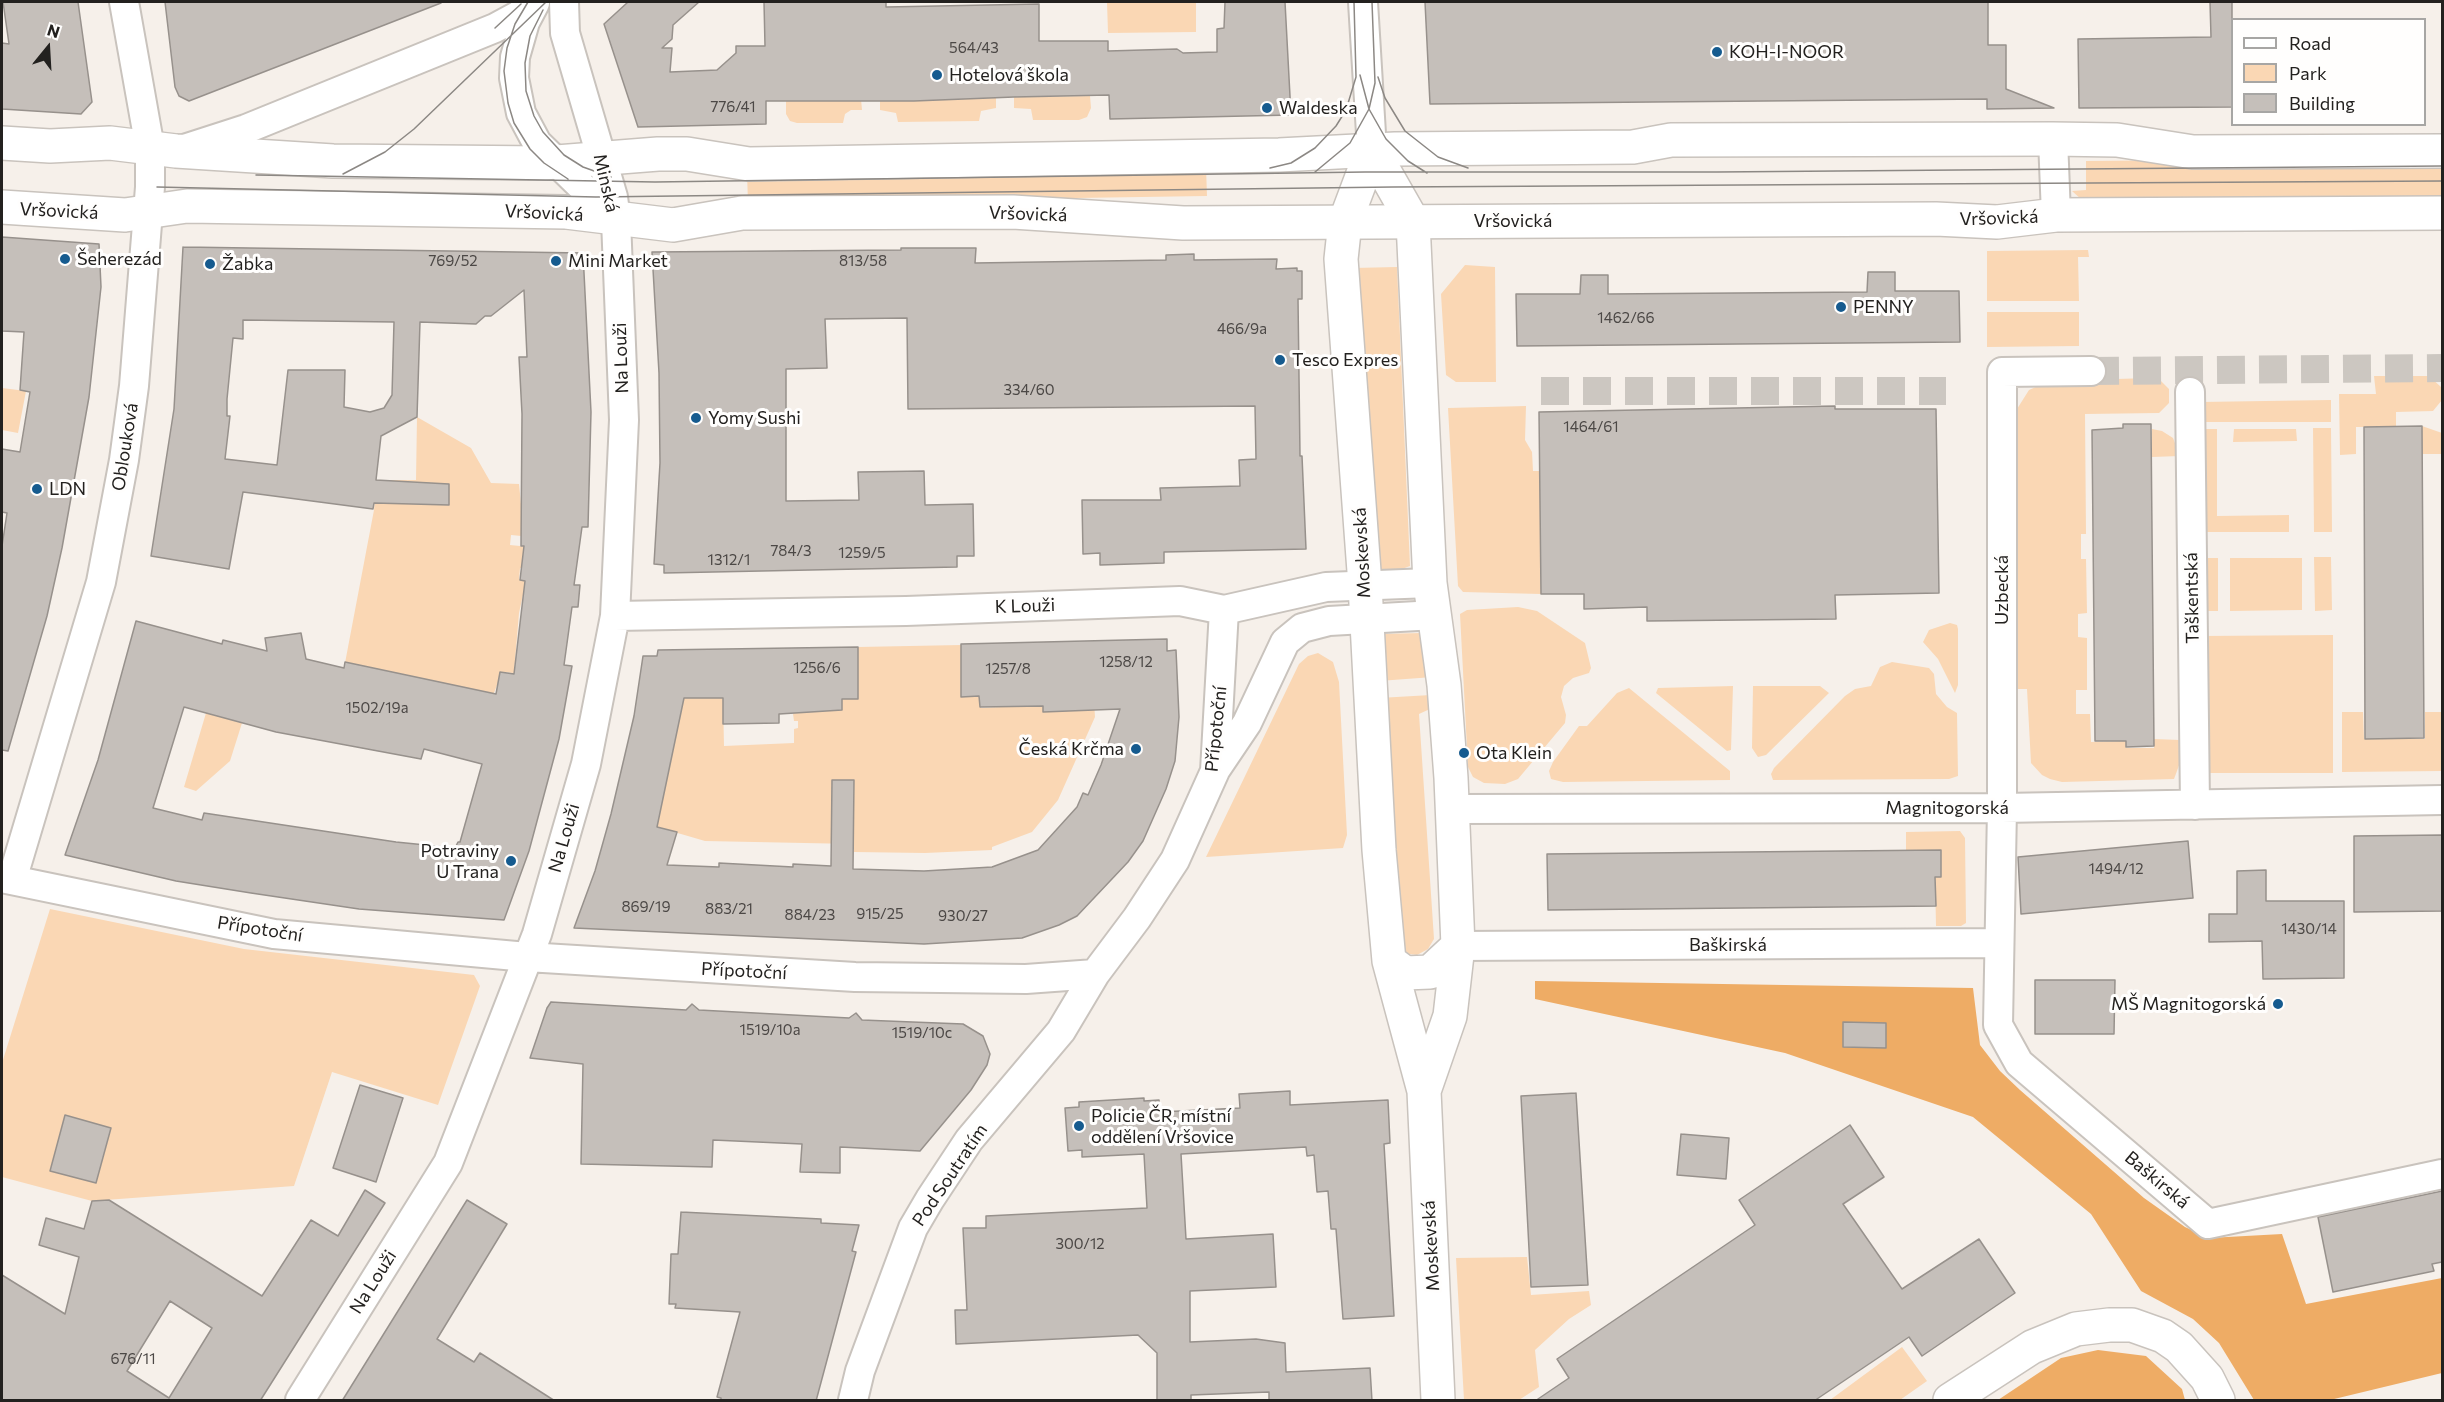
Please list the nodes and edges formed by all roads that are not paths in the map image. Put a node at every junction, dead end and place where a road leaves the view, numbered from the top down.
1 (124, 2) edge
2 (534, 2) edge
3 (564, 2) edge
4 (1363, 2) edge
5 (2053, 139) junction
6 (2, 143) edge
7 (163, 149) junction
8 (1372, 150) junction
9 (2442, 151) edge
10 (601, 159) junction
11 (557, 162) junction
12 (2, 207) edge
13 (148, 212) junction
14 (2442, 213) edge
15 (2056, 215) junction
16 (616, 220) junction
17 (1345, 222) junction
18 (1413, 222) junction
19 (2091, 371) tunnel mouth
20 (2190, 392) dead end
21 (1430, 583) junction
22 (1365, 585) junction
23 (1224, 610) junction
24 (1434, 615) junction
25 (615, 616) junction
26 (1365, 620) junction
27 (1215, 771) junction
28 (2442, 800) edge
29 (2195, 805) junction
30 (2002, 808) junction
31 (1452, 809) junction
32 (7, 879) edge
33 (1998, 943) junction
34 (1458, 946) junction
35 (527, 957) junction
36 (1389, 962) junction
37 (1095, 974) junction
38 (1424, 1091) junction
39 (2442, 1174) edge
40 (300, 1401) edge
41 (853, 1401) edge
42 (1438, 1401) edge
43 (1950, 1401) edge
44 (2218, 1401) edge

1 - 7 street, Oblouková
2 - 7 street, Minská
2 - 11 street, Minská
3 - 10 street, Minská
4 - 8 street, Moskevská
5 - 8 main road
5 - 9 main road
5 - 15 street, Vršovická
6 - 7 main road
7 - 11 main road
7 - 13 street, Oblouková
8 - 10 main road
8 - 17 main road, Moskevská
8 - 18 main road, Moskevská
10 - 11 main road
10 - 16 street, Minská
11 - 16 street, Minská
12 - 13 main road, Vršovická
13 - 16 main road, Vršovická
13 - 32 street, Oblouková
14 - 15 main road, Vršovická
15 - 18 main road, Vršovická
16 - 17 main road, Vršovická
16 - 25 street, Na Louži
17 - 18 main road, Vršovická
17 - 22 main road, Moskevská
18 - 21 main road, Moskevská
19 - 30 street, Uzbecká
20 - 29 street, Taškentská
21 - 22 street, K Louži
21 - 24 main road, Moskevská
22 - 23 street, K Louži
22 - 26 main road, Moskevská
23 - 25 street, K Louži
23 - 27 street, Přípotoční
24 - 26 street
24 - 31 main road, Moskevská
25 - 35 street, Na Louži
26 - 27 street
26 - 36 main road, Moskevská
27 - 37 street, Přípotoční
28 - 29 street, Magnitogorská
29 - 30 street, Magnitogorská
30 - 31 street, Magnitogorská
30 - 33 street, Baškirská
31 - 34 main road, Moskevská
32 - 35 street, Přípotoční
33 - 34 street, Baškirská
33 - 39 street, Baškirská
34 - 36 main road
34 - 38 main road, Moskevská
35 - 37 street, Přípotoční
35 - 40 street, Na Louži
36 - 38 main road, Moskevská
37 - 41 street, Pod Soutratím
38 - 42 main road, Moskevská
43 - 44 main road

